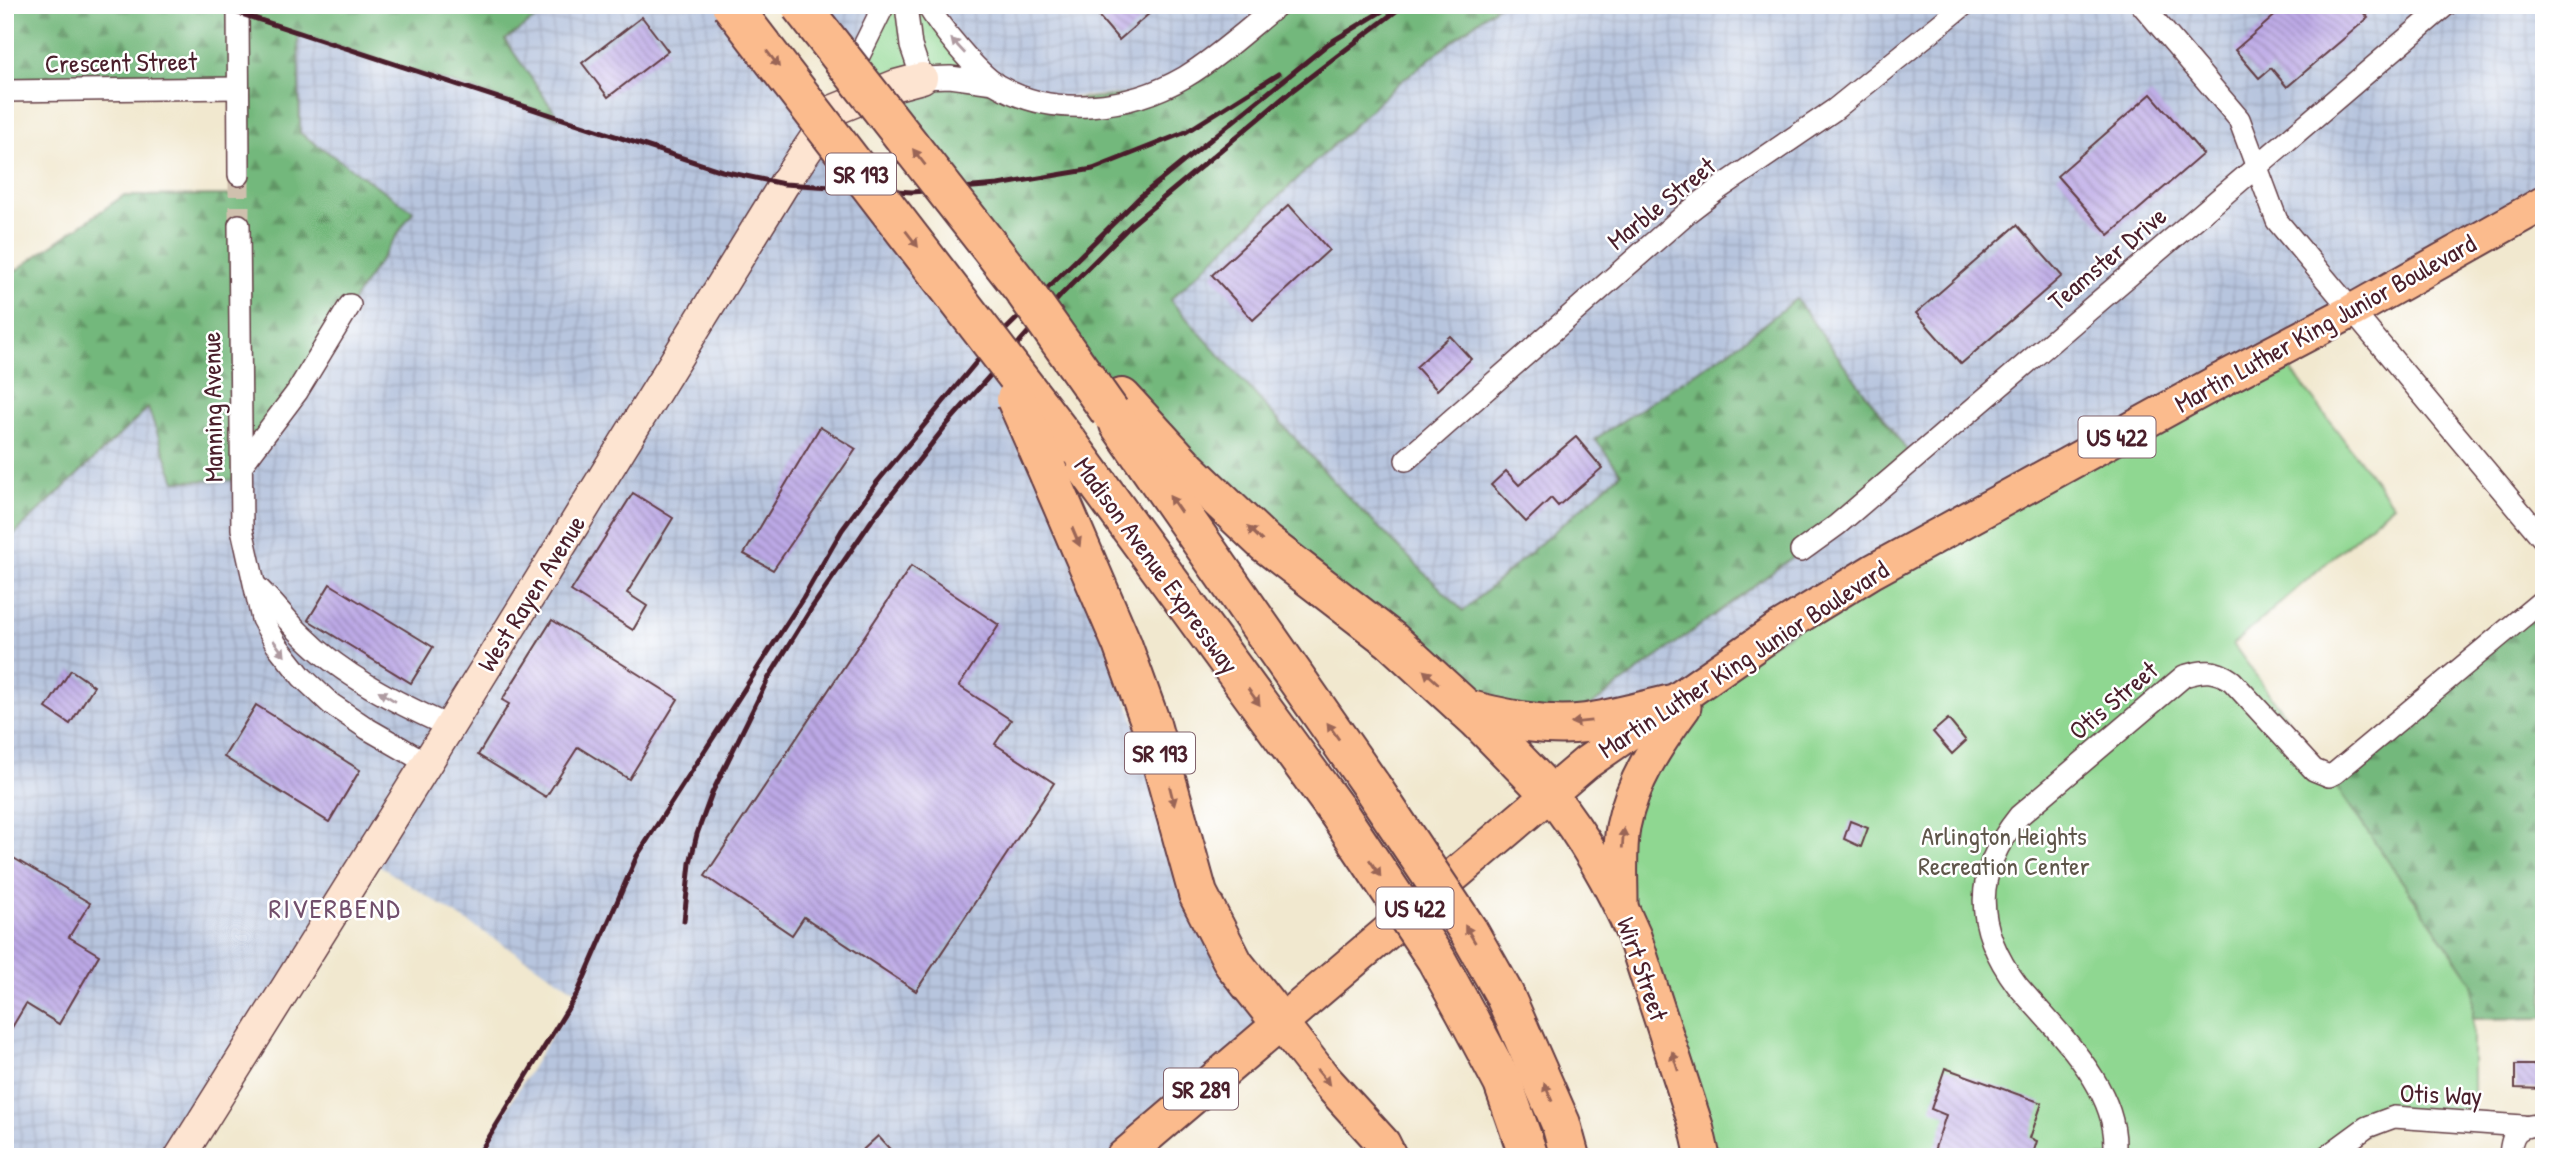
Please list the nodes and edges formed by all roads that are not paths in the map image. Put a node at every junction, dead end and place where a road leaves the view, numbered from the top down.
1 (238, 5) edge
2 (731, 5) edge
3 (800, 5) edge
4 (884, 5) edge
5 (906, 5) edge
6 (927, 5) edge
7 (1278, 5) edge
8 (1964, 5) edge
9 (2142, 5) edge
10 (2446, 5) edge
11 (922, 78) junction
12 (994, 83) junction
13 (239, 88) junction
14 (5, 91) edge
15 (834, 110) junction
16 (2257, 167) junction
17 (239, 175) tunnel mouth
18 (2544, 203) edge
19 (239, 225) tunnel mouth
20 (350, 305) dead end
21 (2352, 311) junction
22 (1116, 405) junction
23 (1059, 459) junction
24 (1406, 460) dead end
25 (242, 465) junction
26 (2544, 540) edge
27 (1801, 551) dead end
28 (256, 585) junction
29 (2544, 599) edge
30 (1685, 695) junction
31 (1466, 709) junction
32 (448, 726) junction
33 (427, 763) junction
34 (1550, 794) junction
35 (1621, 906) junction
36 (1281, 1023) junction
37 (2528, 1128) edge
38 (1700, 1141) edge
39 (1391, 1152) edge
40 (180, 1157) edge
41 (1123, 1157) edge
42 (1529, 1157) edge
43 (1570, 1157) edge
44 (1710, 1157) edge
45 (2114, 1157) edge
46 (2326, 1157) edge
47 (2510, 1157) edge

1 - 13 street
2 -> 23 highway, SR 193, bridge
22 -> 3 highway, Madison Avenue Expressway / SR 193, bridge
4 - 15 street
5 - 11 street
12 -> 6 street
7 - 12 street
8 - 24 street, Marble Street
9 - 16 street
10 - 16 street, Teamster Drive
11 - 12 street
11 - 15 street
13 - 14 street, Crescent Street
13 - 17 street
15 - 32 street, West Rayen Avenue
16 - 21 street
16 - 27 street, Teamster Drive
18 - 21 main road, Martin Luther King Junior Boulevard / US 422
19 - 25 street, Manning Avenue
20 - 25 street
21 - 26 street
21 - 30 main road, Martin Luther King Junior Boulevard / US 422
31 -> 22 highway
43 -> 22 highway, Madison Avenue Expressway, bridge
23 -> 36 highway, SR 193
23 -> 42 highway, Madison Avenue Expressway, bridge
25 - 28 street, Manning Avenue
32 -> 28 street, Manning Avenue
28 -> 33 street, Manning Avenue
29 - 45 street, Otis Street
30 -> 31 highway
30 - 34 main road, Martin Luther King Junior Boulevard / US 422
35 -> 30 main road, US 422
31 - 34 highway
32 - 33 street, West Rayen Avenue
33 - 40 street, West Rayen Avenue
34 - 35 main road, Wirt Street
34 - 36 main road, Martin Luther King Junior Boulevard / US 422
38 -> 35 main road, Wirt Street / US 422
36 -> 39 main road
36 - 41 main road, Martin Luther King Junior Boulevard / SR 289
37 - 46 street, Otis Way
37 - 47 street
38 - 44 street, Wirt Street

